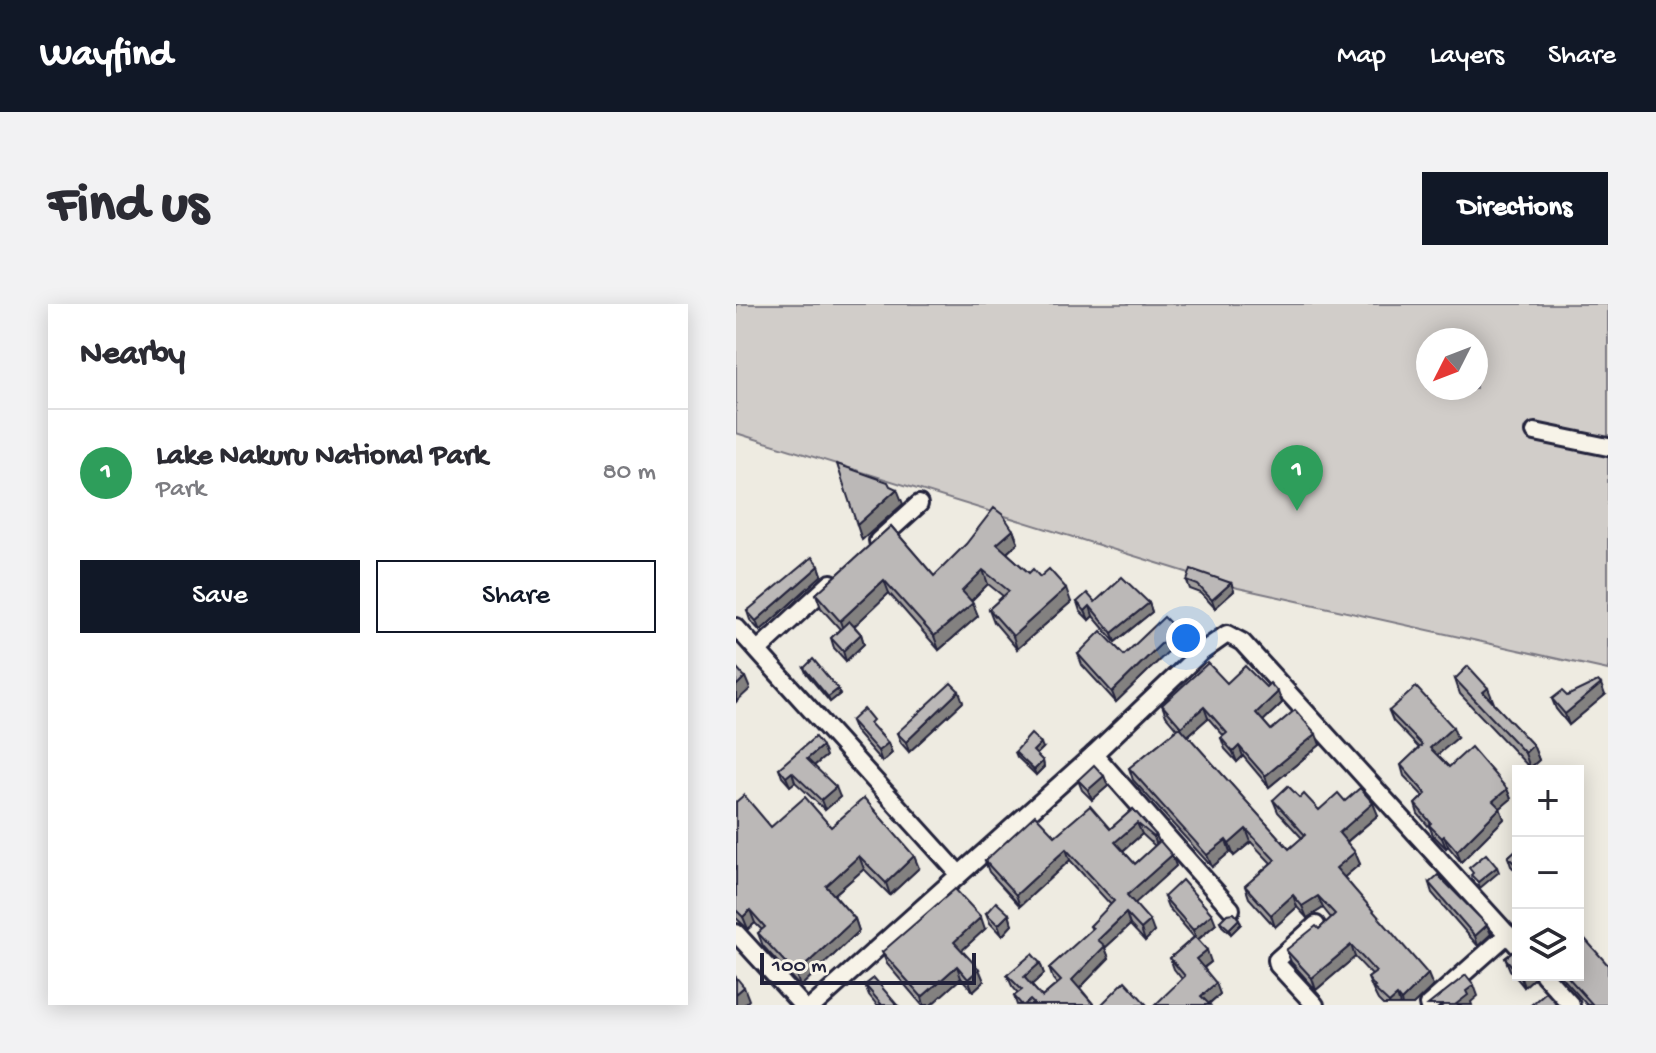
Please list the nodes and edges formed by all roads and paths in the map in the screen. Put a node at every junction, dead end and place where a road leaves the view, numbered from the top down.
1 (1535, 432) dead end
2 (1608, 447) edge
3 (919, 504) dead end
4 (861, 556) edge
5 (838, 577) edge
6 (736, 627) edge
7 (758, 650) junction
8 (1094, 754) junction
9 (959, 874) junction
10 (1231, 909) dead end
11 (1316, 925) edge
12 (736, 933) edge
13 (1512, 939) edge
14 (1512, 941) edge
15 (1549, 981) edge
16 (802, 1005) edge
17 (814, 1005) edge
18 (1315, 1005) edge
19 (1428, 1005) edge
20 (1571, 1005) edge

1 - 2 street
3 - 4 street
5 - 7 street
6 - 7 street
7 - 9 street
8 - 9 street
8 - 10 street
8 - 13 street
9 - 17 street
11 - 18 street
12 - 16 street
14 - 19 street
15 - 20 street

